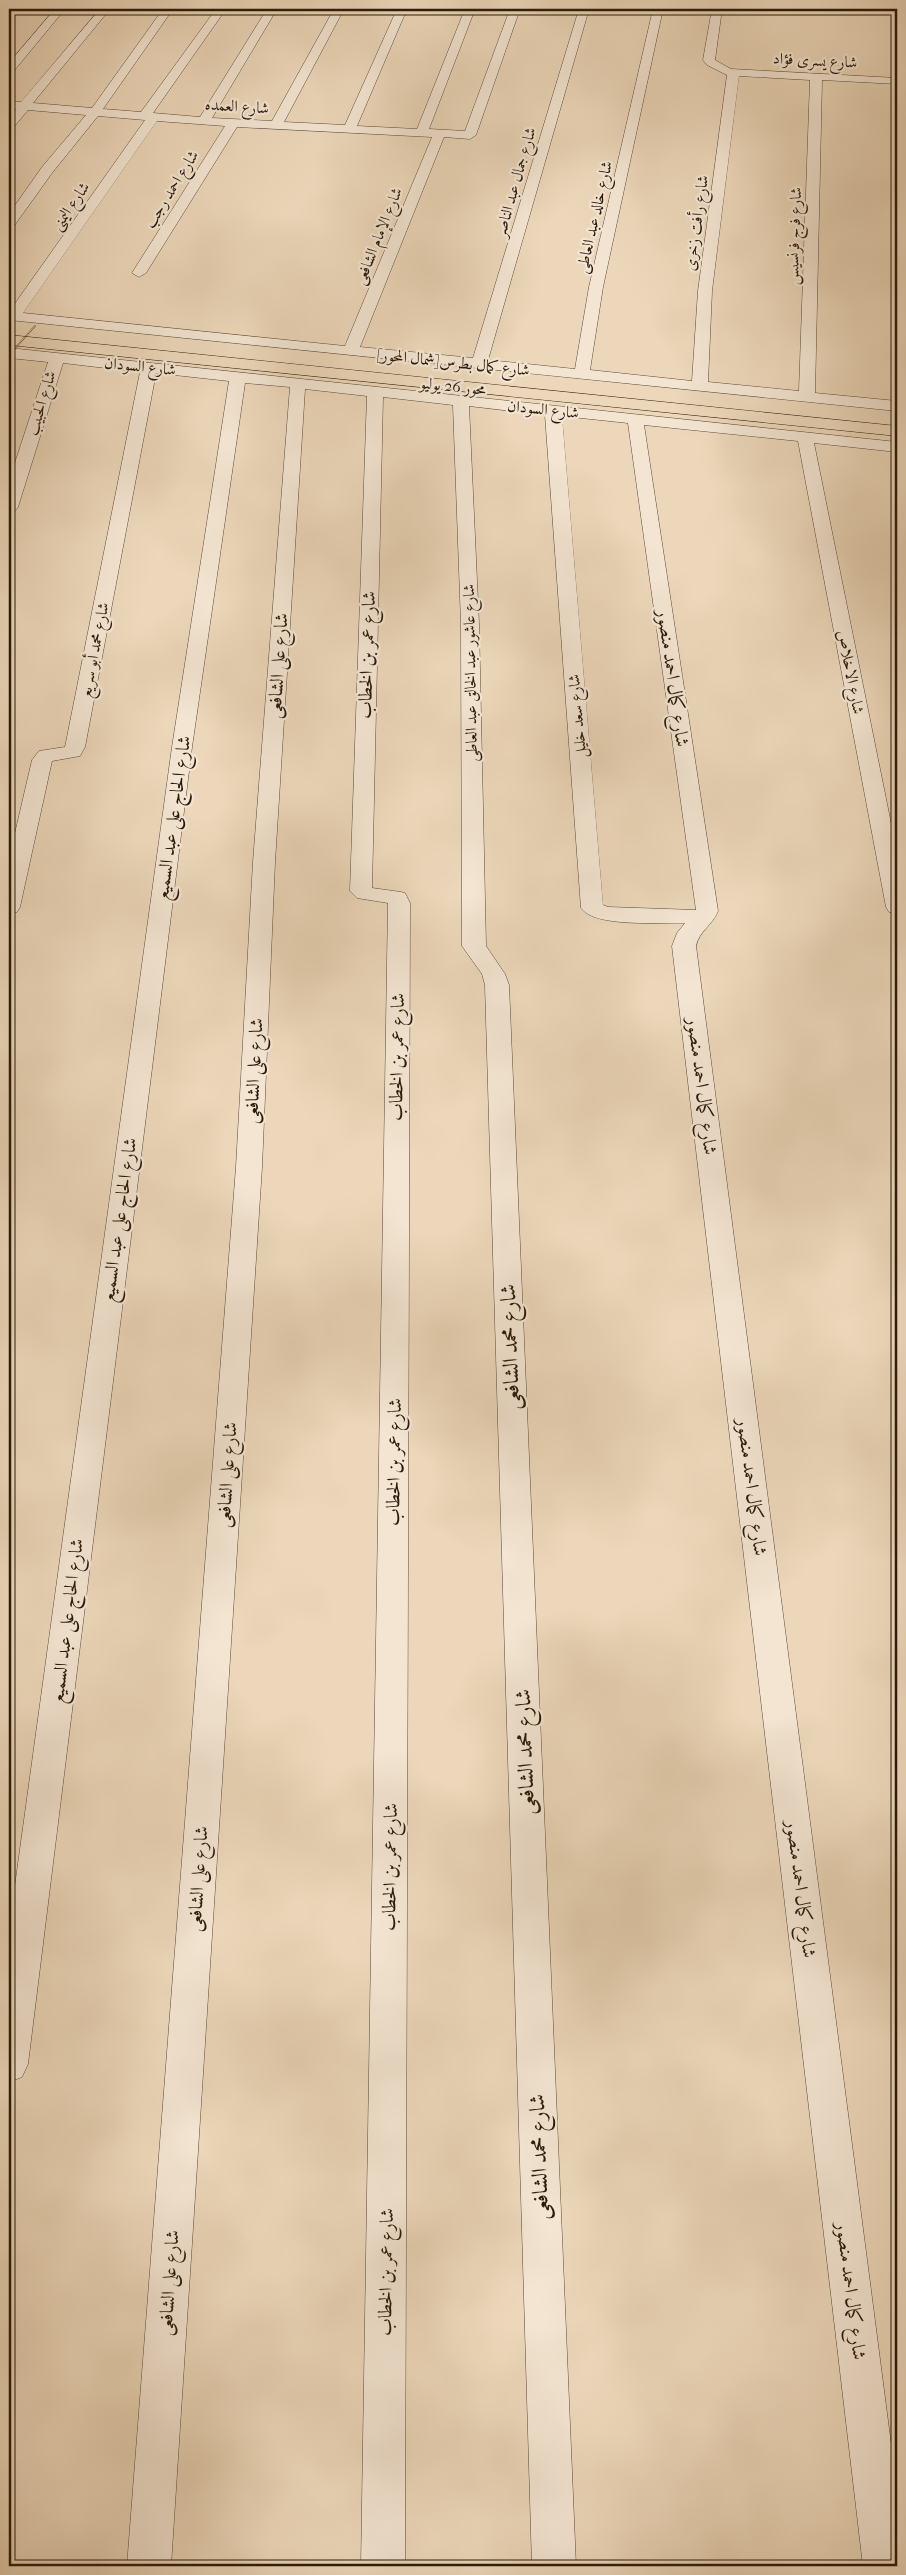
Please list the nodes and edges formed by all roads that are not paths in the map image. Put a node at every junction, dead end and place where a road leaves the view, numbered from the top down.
1 (60, 9) edge
2 (105, 9) edge
3 (168, 9) edge
4 (221, 9) edge
5 (272, 9) edge
6 (340, 9) edge
7 (402, 9) edge
8 (470, 9) edge
9 (515, 9) edge
10 (584, 9) edge
11 (658, 9) edge
12 (718, 9) edge
13 (9, 70) edge
14 (728, 70) junction
15 (816, 77) junction
16 (897, 81) edge
17 (897, 95) edge
18 (9, 105) edge
19 (24, 107) junction
20 (95, 112) junction
21 (150, 116) junction
22 (204, 120) junction
23 (233, 123) junction
24 (276, 125) junction
25 (9, 126) edge
26 (349, 129) junction
27 (421, 133) junction
28 (439, 134) junction
29 (9, 223) edge
30 (139, 273) dead end
31 (10, 320) edge
32 (9, 340) edge
33 (350, 352) junction
34 (9, 354) edge
35 (57, 357) junction
36 (479, 364) junction
37 (149, 367) junction
38 (582, 375) junction
39 (238, 376) junction
40 (298, 383) junction
41 (700, 386) junction
42 (375, 391) junction
43 (807, 397) junction
44 (461, 400) junction
45 (897, 406) edge
46 (553, 410) junction
47 (897, 416) edge
48 (635, 419) junction
49 (897, 431) edge
50 (805, 437) junction
51 (897, 447) edge
52 (9, 508) edge
53 (9, 907) edge
54 (897, 907) edge
55 (705, 917) junction
56 (474, 946) joint
57 (9, 2064) edge
58 (149, 2566) edge
59 (382, 2566) edge
60 (554, 2566) edge
61 (885, 2566) edge

1 - 13 street
2 - 19 street
3 - 20 street
4 - 21 street, شارع اليمنى
5 - 22 street
6 - 24 street
7 - 26 street
8 - 27 street
9 - 28 street, شارع العمده
10 - 36 street, شارع جمال عبد الناصر
11 - 38 street, شارع خالد عبد العاطى
12 - 14 street
14 - 15 street, شارع يسرى فؤاد
14 - 41 street, شارع رأفت زخرى
15 - 16 street, شارع يسرى فؤاد
15 - 43 street, شارع فرج فرنسيس
16 - 17 street
18 - 19 street, شارع العمده
19 - 20 street, شارع العمده
19 - 25 street
20 - 21 street, شارع العمده
20 - 29 street
21 - 22 street, شارع العمده
21 - 31 street, شارع اليمنى
22 - 23 street, شارع العمده
23 - 24 street, شارع العمده
23 - 30 street, شارع احمد رجب
24 - 26 street, شارع العمده
26 - 27 street, شارع العمده
27 - 28 street, شارع العمده
28 - 33 street, شارع الإمام الشافعى
31 - 33 street, شارع كمال بطرس[شمال المحور]
31 - 47 highway, محور 26 يوليو
32 - 49 highway, محور 26 يوليو
33 - 36 street, شارع كمال بطرس[شمال المحور]
34 - 35 street, شارع السودان
35 - 37 street, شارع السودان
35 - 52 street, شارع الحبيب
36 - 38 street, شارع كمال بطرس[شمال المحور]
37 - 39 street, شارع السودان
37 - 53 street, شارع محمد أبو سريع
38 - 41 street, شارع كمال بطرس[شمال المحور]
39 - 40 street, شارع السودان
39 - 57 street, شارع الحاج على عبد السميع
40 - 42 street, شارع السودان
40 - 58 street, شارع على الشافعى
41 - 43 street, شارع كمال بطرس[شمال المحور]
42 - 44 street, شارع السودان
42 - 59 street, شارع عمر بن الخطاب
43 - 45 street, شارع كمال بطرس[شمال المحور]
44 - 46 street, شارع السودان
44 - 56 street, شارع عاشور عبد الخالق عبد العاطى
46 - 48 street, شارع السودان
46 - 55 street, شارع سعد خليل
48 - 50 street, شارع السودان
48 - 55 street, شارع كمال احمد منصور
50 - 51 street, شارع السودان
50 - 54 street, شارع الاخلاص
55 - 61 street, شارع كمال احمد منصور
56 - 60 street, شارع محمد الشافعى

